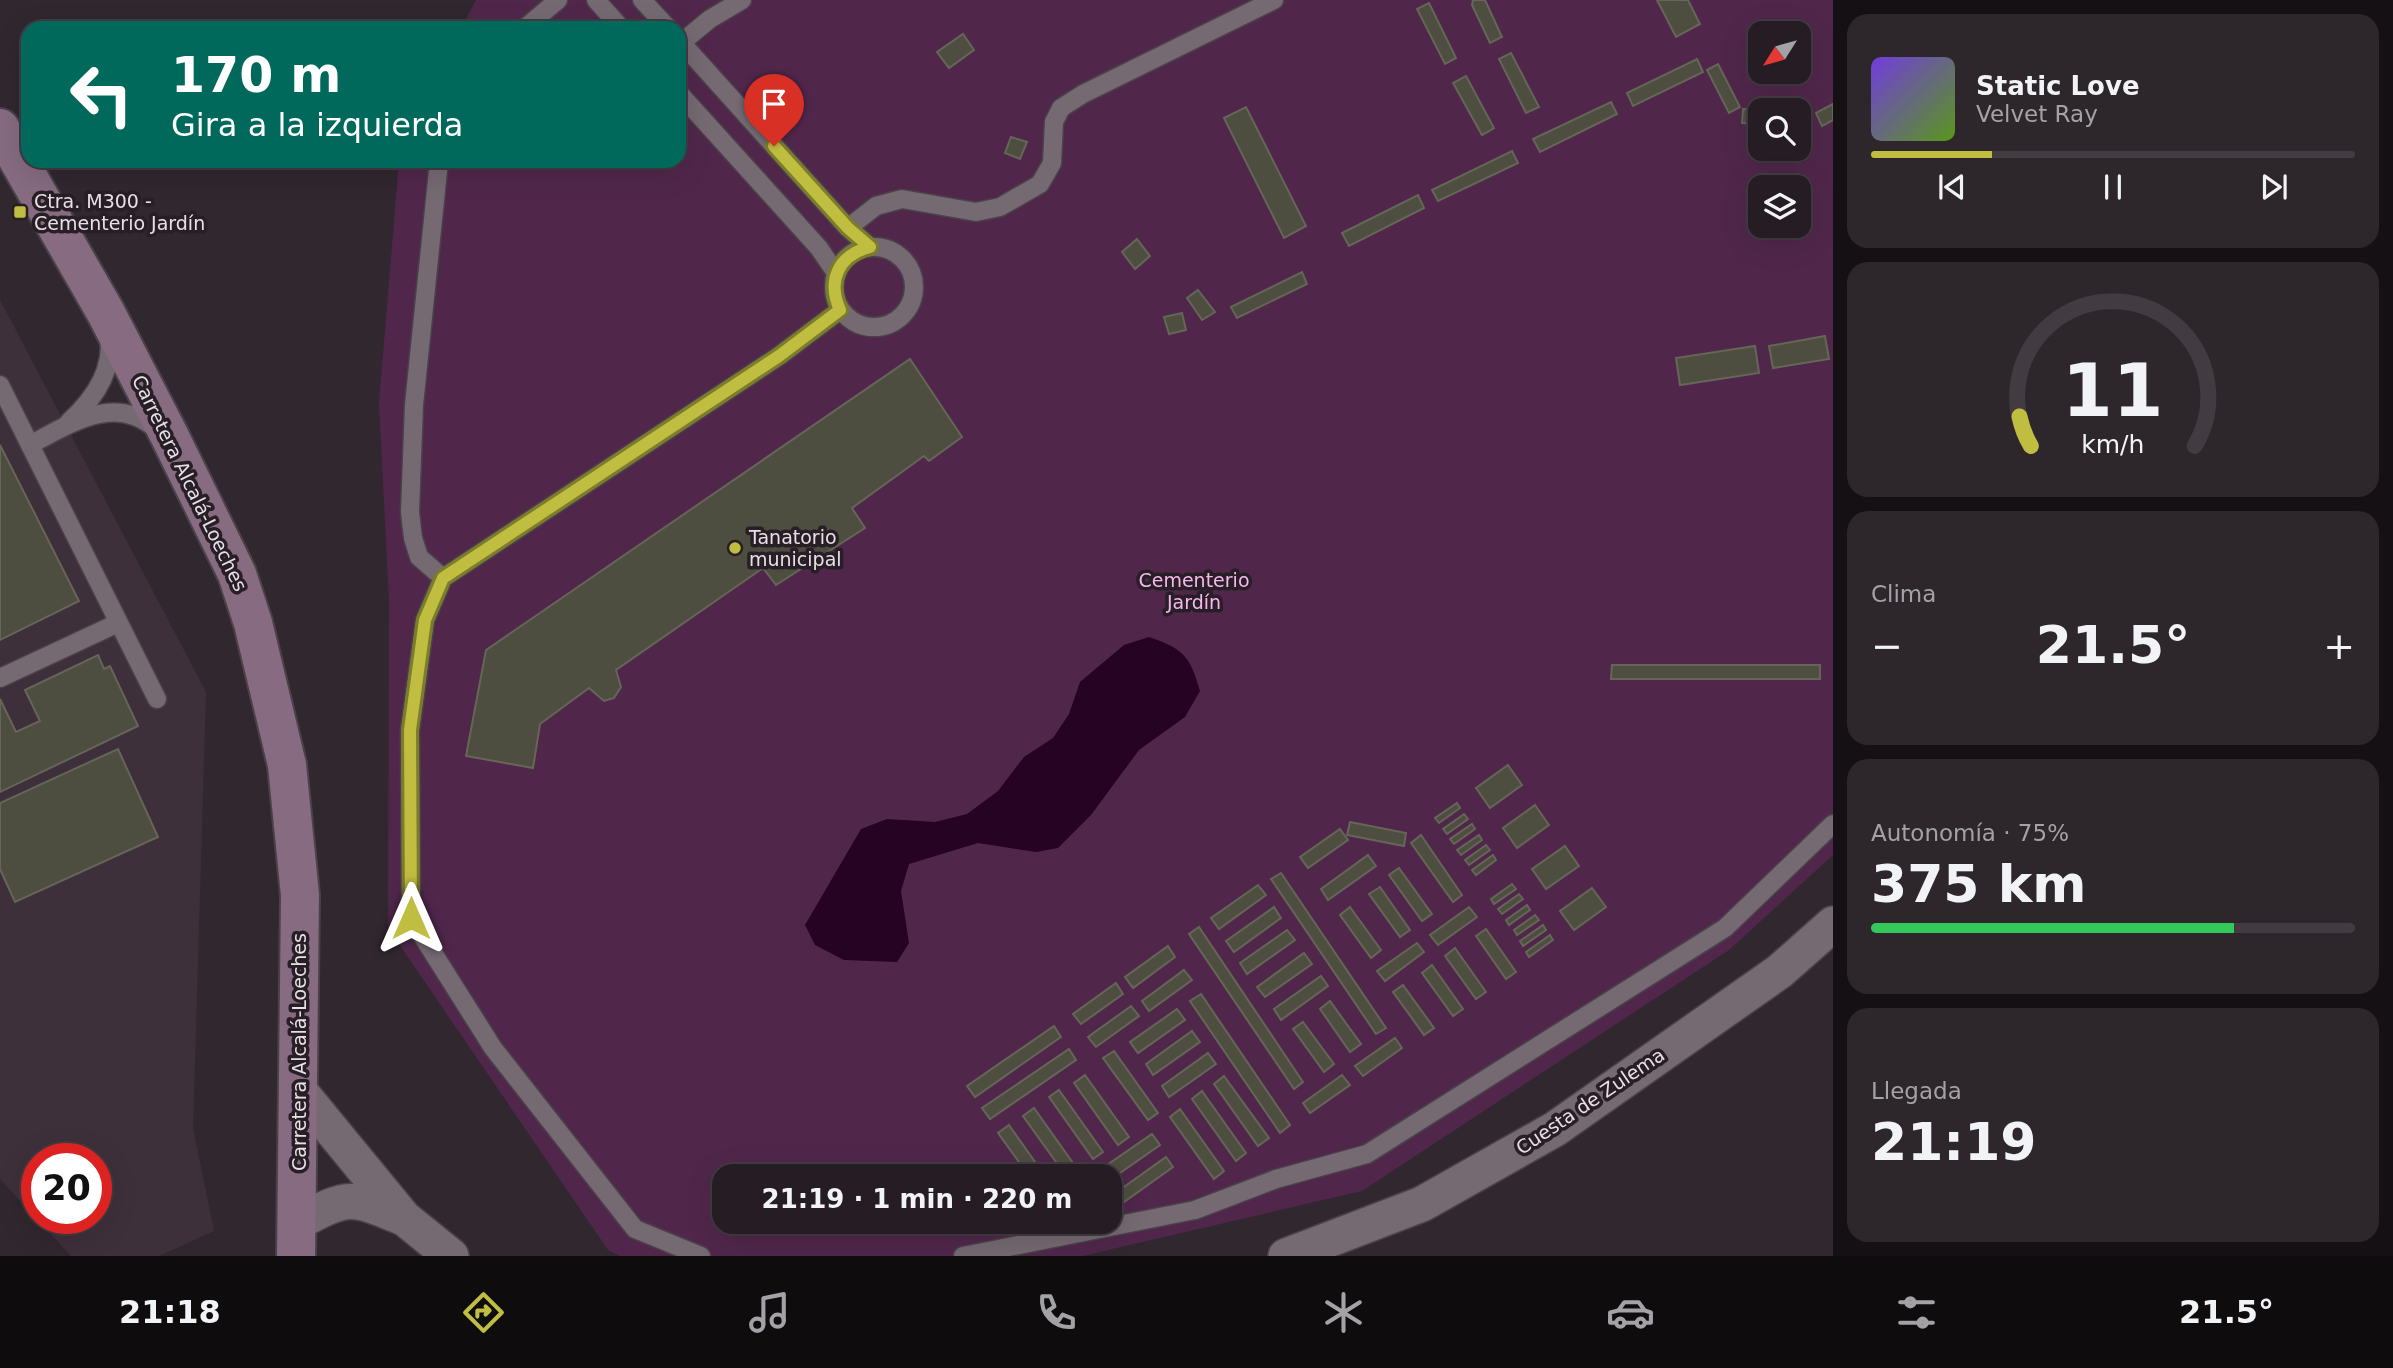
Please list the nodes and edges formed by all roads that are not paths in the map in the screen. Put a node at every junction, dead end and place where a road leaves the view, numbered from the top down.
1 (558, 0) edge
2 (596, 0) edge
3 (642, 0) edge
4 (742, 0) edge
5 (1274, 0) edge
6 (533, 21) edge
7 (615, 21) edge
8 (659, 21) edge
9 (686, 37) edge
10 (686, 48) edge
11 (686, 101) edge
12 (0, 128) edge
13 (21, 165) edge
14 (23, 168) edge
15 (438, 168) edge
16 (848, 228) junction
17 (870, 247) junction
18 (836, 273) junction
19 (840, 310) junction
20 (106, 313) junction
21 (0, 385) edge
22 (66, 425) junction
23 (170, 437) junction
24 (30, 444) junction
25 (443, 578) junction
26 (118, 623) junction
27 (0, 678) edge
28 (157, 699) dead end
29 (1833, 824) edge
30 (1833, 924) edge
31 (298, 1089) junction
32 (404, 1218) junction
33 (297, 1241) edge
34 (451, 1256) edge
35 (701, 1256) edge
36 (963, 1256) edge
37 (1286, 1256) edge

1 - 6 lane
2 - 7 lane
3 - 8 lane
4 - 9 lane
5 - 16 lane
10 - 16 lane
11 - 18 lane
12 - 13 main road, Carretera Alcalá-Loeches
14 - 20 main road, Carretera Alcalá-Loeches
15 - 25 lane
16 - 17 lane
17 - 18 lane
17 - 19 lane
18 - 19 lane
19 - 25 lane
20 - 22 lane
20 - 23 main road, Carretera Alcalá-Loeches
21 - 24 lane
22 - 23 lane
22 - 24 lane
23 - 31 main road, Carretera Alcalá-Loeches
24 - 26 lane
25 - 35 lane
26 - 27 lane
26 - 28 lane
29 - 36 lane
30 - 37 street, Cuesta de Zulema
31 - 32 street
31 - 33 main road, Carretera Alcalá-Loeches
32 - 33 street
32 - 34 street

